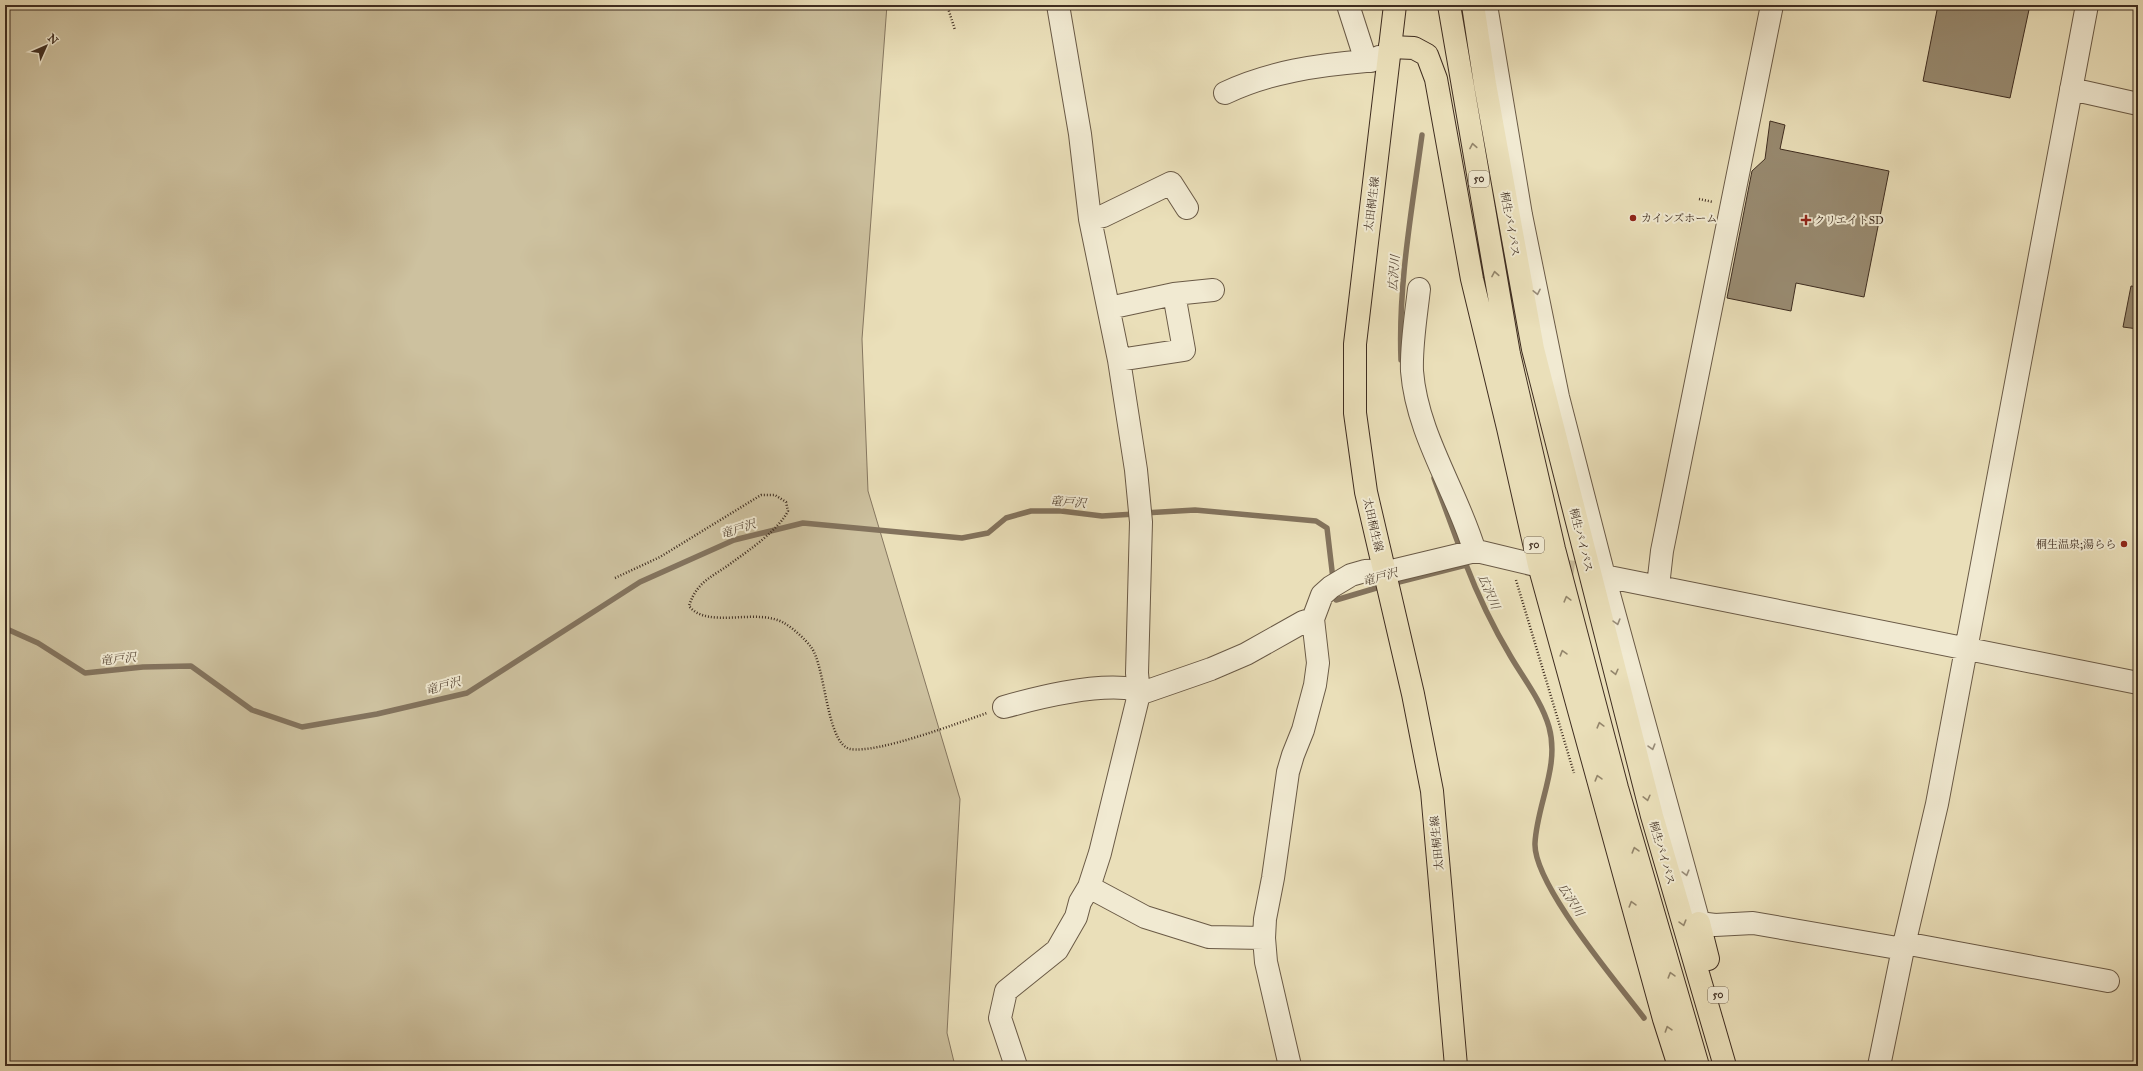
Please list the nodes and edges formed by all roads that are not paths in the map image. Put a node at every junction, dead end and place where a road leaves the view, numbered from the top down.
1 (1058, 5) edge
2 (1348, 5) edge
3 (1395, 5) edge
4 (1449, 5) edge
5 (1473, 5) edge
6 (1486, 5) edge
7 (1772, 5) edge
8 (2087, 5) edge
9 (1390, 47) junction
10 (1366, 61) junction
11 (2071, 89) junction
12 (1225, 92) dead end
13 (2138, 104) edge
14 (1187, 208) dead end
15 (1090, 219) junction
16 (1419, 289) dead end
17 (1213, 290) dead end
18 (1174, 294) junction
19 (1109, 308) junction
20 (1119, 360) junction
21 (1468, 553) junction
22 (1545, 567) junction
23 (1384, 570) junction
24 (1604, 576) junction
25 (1658, 586) junction
26 (1313, 619) junction
27 (1967, 647) junction
28 (2138, 683) edge
29 (1139, 694) junction
30 (1004, 707) road end
31 (1089, 887) junction
32 (1699, 923) junction
33 (1264, 938) junction
34 (1904, 946) junction
35 (2108, 981) dead end
36 (1016, 1066) edge
37 (1290, 1066) edge
38 (1456, 1066) edge
39 (1679, 1066) edge
40 (1698, 1066) edge
41 (1725, 1066) edge
42 (1738, 1066) edge
43 (1879, 1066) edge

1 - 15 street
2 - 10 street
3 - 9 main road, 太田桐生線
40 -> 4 main road, 50
5 -> 41 main road, 桐生バイパス / 50
6 -> 24 street
7 - 25 street
8 - 11 street
9 - 10 street
9 - 22 main road, 50
9 - 23 main road, 太田桐生線
10 - 12 street
11 - 13 street
11 - 27 street
14 - 15 street
15 - 19 street
16 - 21 street
17 - 18 street
18 - 19 street
18 - 20 street
19 - 20 street
20 - 29 street
21 - 22 street
21 - 23 street
39 -> 22 main road, 50
23 - 26 street
23 - 38 main road, 太田桐生線
24 - 25 street
24 -> 32 street
25 - 27 street
26 - 29 street
26 - 33 street
27 - 28 street
27 - 34 street
29 - 30 street
29 - 31 street
31 - 33 street
31 - 36 street
32 - 34 street
32 - 42 main road, 50
33 - 37 street
34 - 35 street
34 - 43 street

